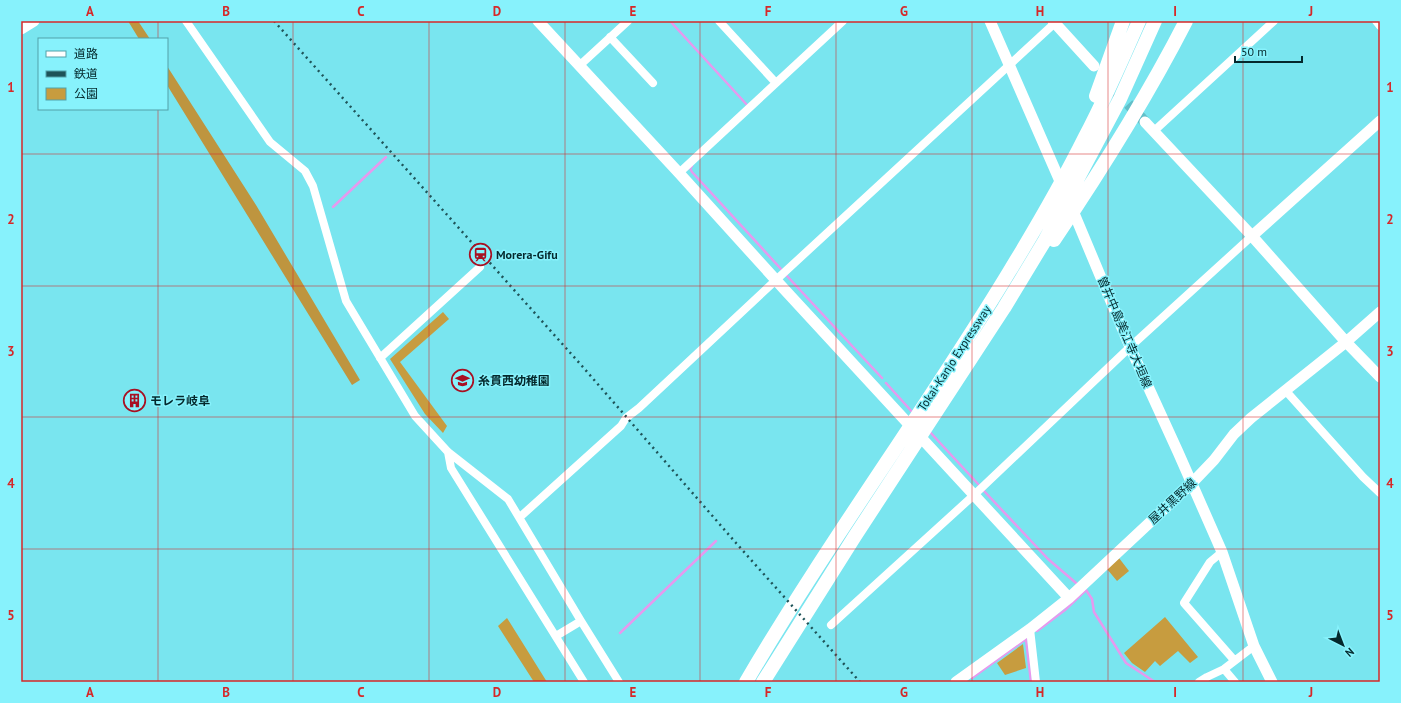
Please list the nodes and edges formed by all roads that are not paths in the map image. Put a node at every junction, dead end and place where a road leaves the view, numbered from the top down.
1 (34, 21) edge
2 (186, 21) edge
3 (538, 21) edge
4 (628, 21) edge
5 (719, 21) edge
6 (843, 21) edge
7 (990, 21) edge
8 (1123, 21) edge
9 (1139, 21) edge
10 (1155, 21) edge
11 (1186, 21) edge
12 (1274, 21) edge
13 (1376, 21) edge
14 (1055, 22) edge
15 (1380, 26) edge
16 (21, 29) edge
17 (610, 37) junction
18 (579, 66) junction
19 (1009, 66) junction
20 (1094, 66) dead end
21 (653, 83) dead end
22 (776, 83) junction
23 (1380, 121) edge
24 (1145, 122) tunnel mouth
25 (1154, 131) junction
26 (1073, 160) junction
27 (679, 172) junction
28 (1083, 184) junction
29 (1252, 236) junction
30 (480, 267) dead end
31 (776, 280) junction
32 (1380, 312) edge
33 (1346, 342) junction
34 (1130, 347) junction
35 (380, 358) junction
36 (1380, 377) edge
37 (1285, 390) junction
38 (448, 452) junction
39 (1192, 483) junction
40 (1380, 493) edge
41 (974, 495) junction
42 (520, 517) junction
43 (1222, 552) junction
44 (1069, 598) junction
45 (581, 621) junction
46 (831, 625) dead end
47 (1030, 629) junction
48 (556, 636) junction
49 (1254, 646) junction
50 (1234, 660) junction
51 (1224, 669) junction
52 (584, 682) edge
53 (620, 682) edge
54 (746, 682) edge
55 (763, 682) edge
56 (956, 682) edge
57 (1036, 682) edge
58 (1199, 682) edge
59 (1235, 682) edge
60 (1272, 682) edge

1 - 16 street
2 - 35 street
3 - 18 street
4 - 17 street
5 - 22 street
6 - 22 street
7 - 19 street, 曽井中島美江寺大垣線
8 - 26 highway
9 - 26 highway, Tokai-Kanjo Expressway
10 - 28 highway
11 - 28 highway
12 - 25 street
13 - 15 street
14 - 19 street
14 - 20 street
17 - 18 street
17 - 21 street
18 - 27 street
19 - 31 street
19 - 34 street, 曽井中島美江寺大垣線
22 - 27 street
23 - 29 street
24 - 25 street
25 - 29 street
26 - 54 highway, Tokai-Kanjo Expressway
27 - 31 street
28 - 55 highway, Tokai-Kanjo Expressway
29 - 33 street
29 - 34 street
30 - 35 street
31 - 41 street
31 - 42 street
32 - 33 street, 屋井黒野線
33 - 36 street
33 - 37 street, 屋井黒野線
34 - 39 street, 曽井中島美江寺大垣線
34 - 41 street
35 - 38 street
37 - 39 street, 屋井黒野線
37 - 40 street
38 - 42 street
38 - 48 street
39 - 43 street, 曽井中島美江寺大垣線
39 - 44 street, 屋井黒野線
41 - 44 street
41 - 46 street
42 - 45 street
43 - 49 street, 曽井中島美江寺大垣線
43 - 50 street
44 - 47 street, 屋井黒野線
45 - 48 street
45 - 53 street
47 - 56 street, 屋井黒野線
47 - 57 street
48 - 52 street
49 - 50 street
49 - 60 street, 曽井中島美江寺大垣線
50 - 51 street
51 - 58 street
51 - 59 street

